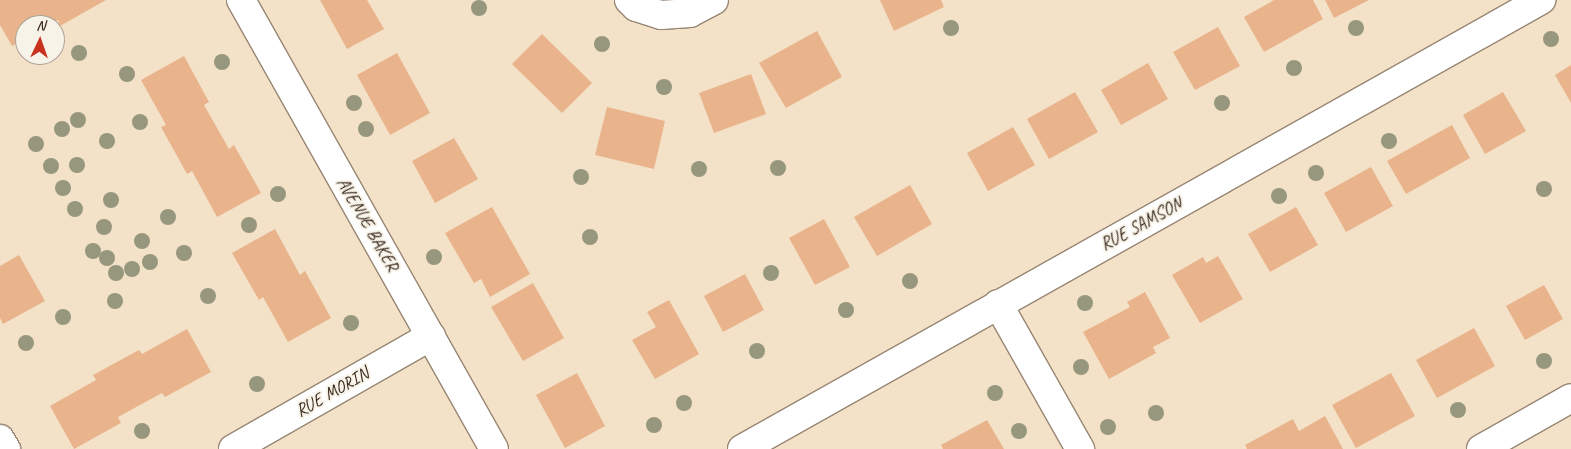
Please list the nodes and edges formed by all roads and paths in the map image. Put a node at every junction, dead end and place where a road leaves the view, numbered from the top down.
1 (241, 0) edge
2 (629, 0) edge
3 (714, 0) edge
4 (1541, 0) edge
5 (998, 304) junction
6 (431, 336) junction
7 (1571, 398) edge
8 (0, 439) edge
9 (6, 449) edge
10 (233, 449) edge
11 (494, 449) edge
12 (742, 449) edge
13 (1080, 449) edge
14 (1481, 449) edge

1 - 6 street, AVENUE BAKER
2 - 3 street
4 - 5 street, RUE SAMSON
5 - 12 street, RUE SAMSON
5 - 13 street
6 - 10 street, RUE MORIN
6 - 11 street, AVENUE BAKER
7 - 14 street
8 - 9 street

